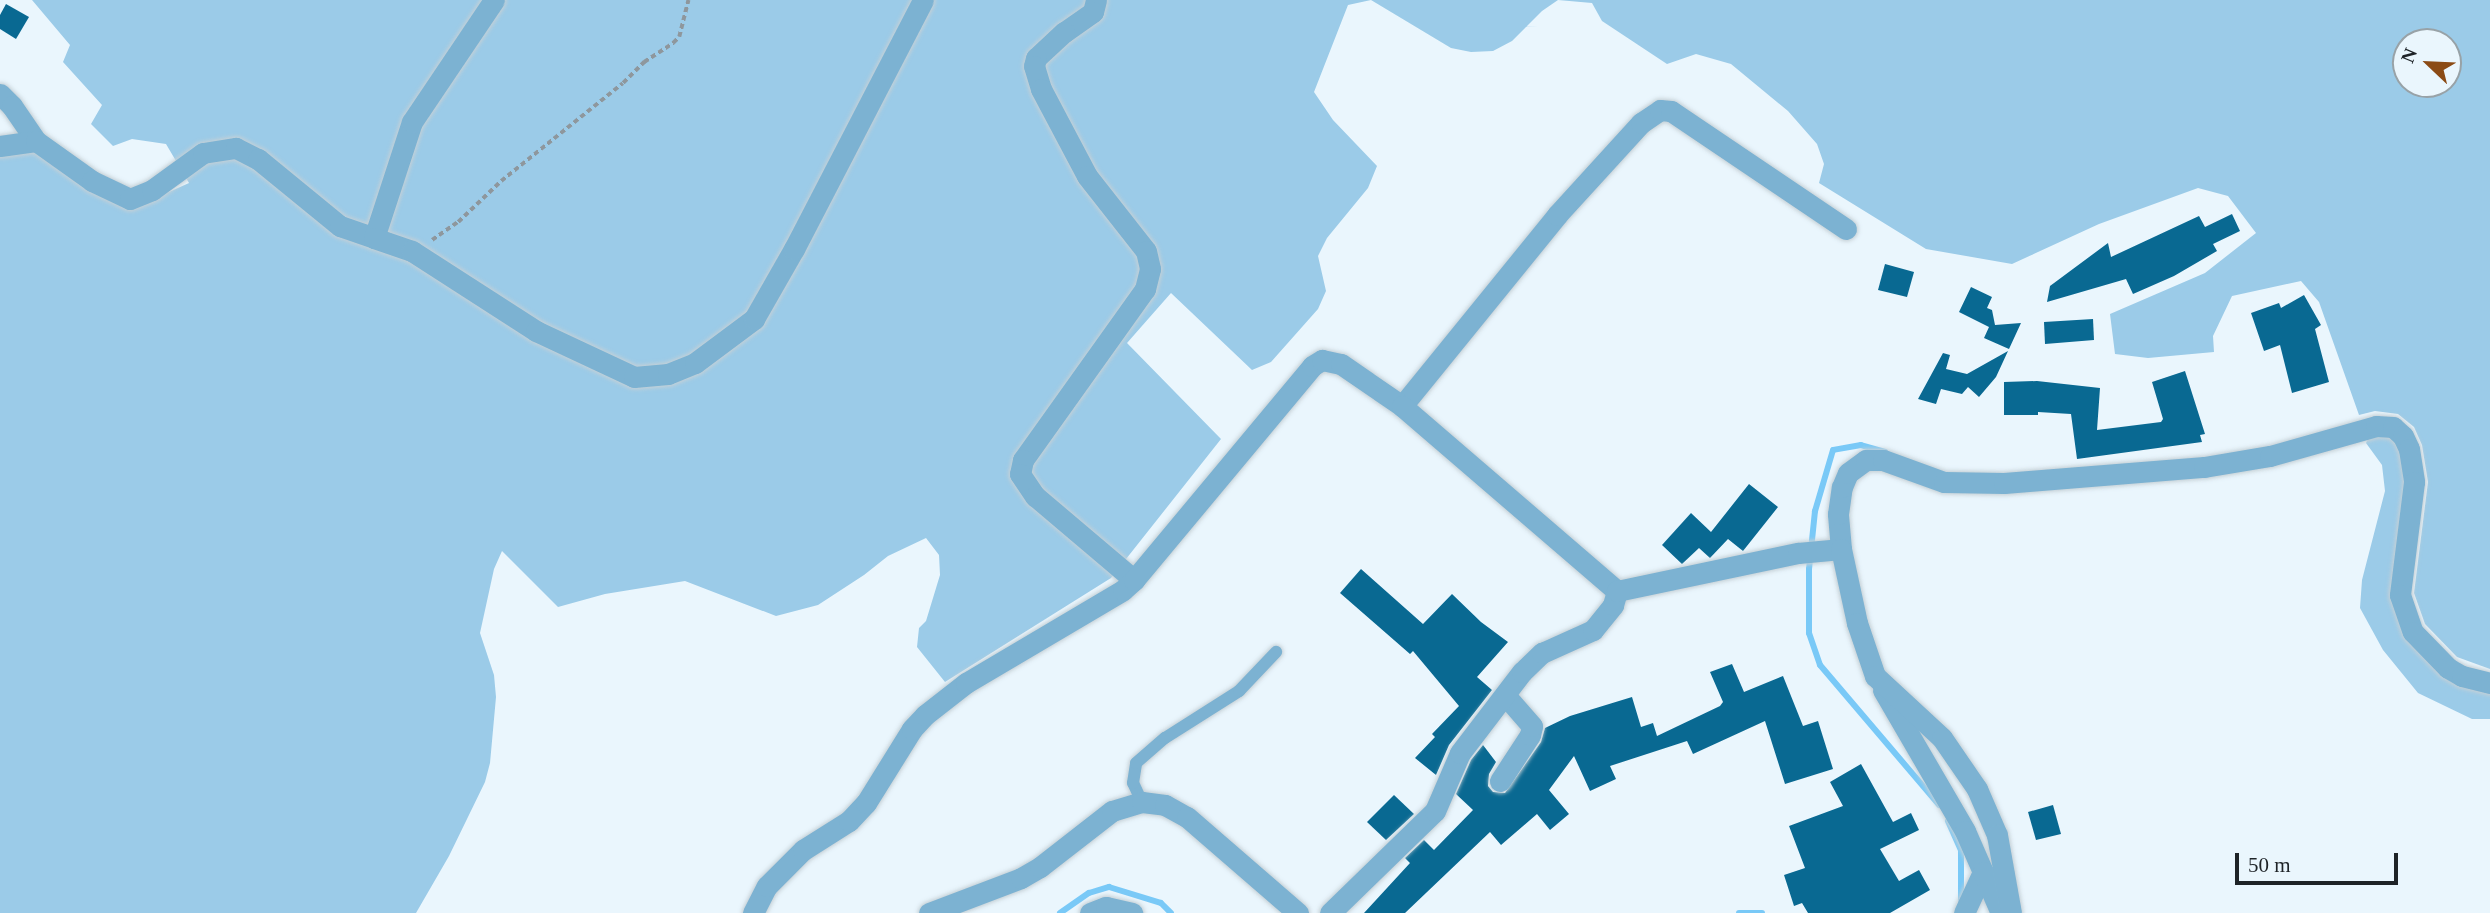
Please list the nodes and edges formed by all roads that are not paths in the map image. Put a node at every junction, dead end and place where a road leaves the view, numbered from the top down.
1 (494, 0) edge
2 (923, 0) edge
3 (1096, 0) edge
4 (0, 94) edge
5 (36, 141) junction
6 (0, 146) edge
7 (1846, 229) dead end
8 (374, 239) junction
9 (1402, 406) junction
10 (1840, 549) junction
11 (1134, 580) junction
12 (1617, 591) junction
13 (1276, 652) dead end
14 (1875, 676) junction
15 (2490, 683) edge
16 (1505, 695) junction
17 (1500, 781) dead end
18 (1142, 802) junction
19 (1983, 872) junction
20 (753, 913) edge
21 (929, 913) edge
22 (1090, 913) edge
23 (1132, 913) edge
24 (1298, 913) edge
25 (1330, 913) edge
26 (1964, 913) edge
27 (2001, 913) edge
28 (2011, 913) edge

1 - 8 street
2 - 8 street
3 - 11 street
4 - 5 street
5 - 6 street
5 - 8 street
7 - 9 street
9 - 11 street
9 - 12 street
10 - 12 street
10 - 14 street
10 - 15 street
11 - 20 street
12 - 16 street
13 - 18 lane
14 - 19 street
14 - 28 street
16 - 17 street
16 - 25 street
18 - 21 street
18 - 24 street
19 - 26 street
19 - 27 street
22 - 23 street

